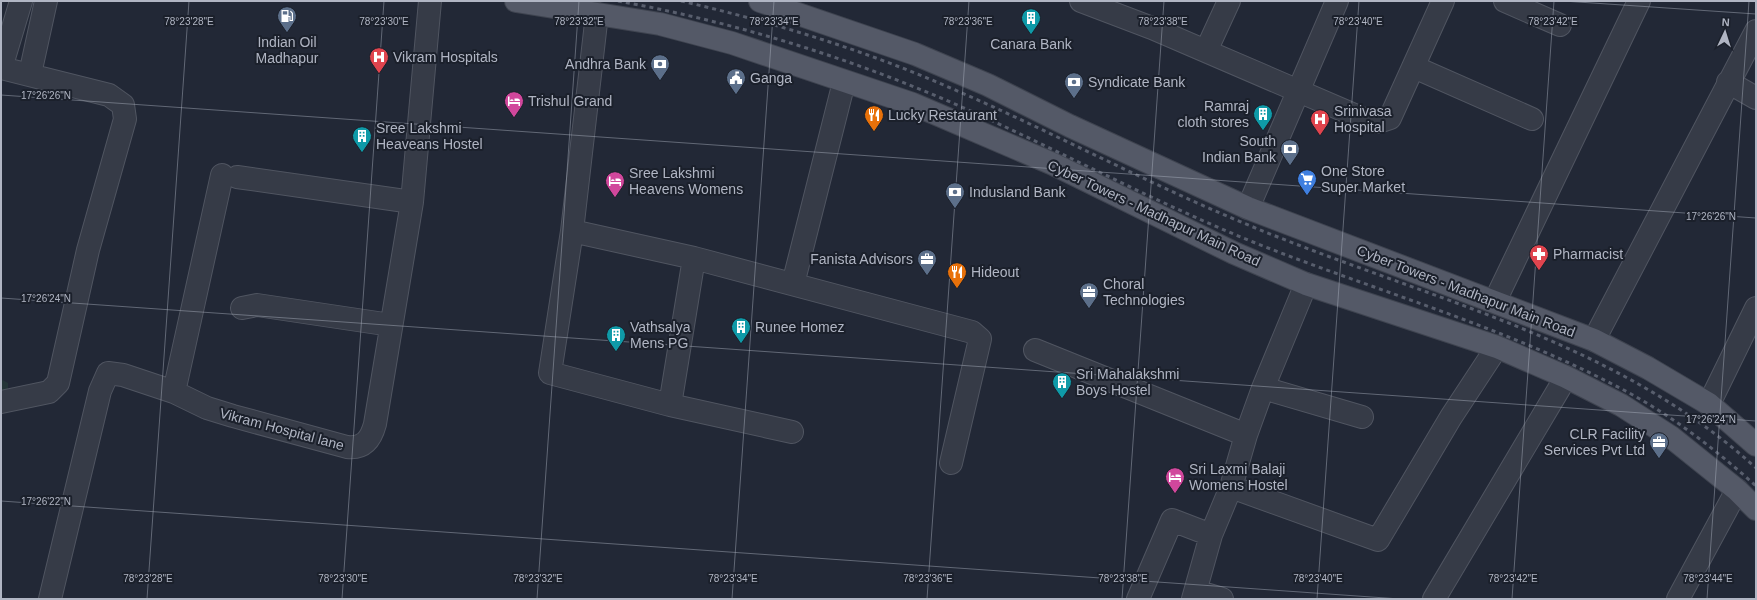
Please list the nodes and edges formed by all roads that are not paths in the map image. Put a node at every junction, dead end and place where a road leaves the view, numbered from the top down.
1 (22, 1) edge
2 (46, 1) edge
3 (430, 1) edge
4 (516, 1) edge
5 (1081, 1) edge
6 (1229, 1) edge
7 (1337, 1) edge
8 (1443, 1) edge
9 (1505, 1) edge
10 (1639, 1) edge
11 (774, 3) edge
12 (596, 14) junction
13 (1560, 25) dead end
14 (1756, 31) edge
15 (1206, 51) junction
16 (1414, 67) junction
17 (1, 68) edge
18 (30, 74) junction
19 (844, 82) junction
20 (1728, 82) junction
21 (1298, 91) junction
22 (1756, 98) edge
23 (1532, 120) dead end
24 (412, 202) junction
25 (1248, 208) junction
26 (572, 231) junction
27 (694, 258) junction
28 (793, 284) junction
29 (1306, 284) junction
30 (1495, 301) junction
31 (242, 308) dead end
32 (1756, 308) edge
33 (391, 325) junction
34 (1594, 340) junction
35 (1497, 347) junction
36 (1035, 350) dead end
37 (1566, 378) junction
38 (1263, 388) junction
39 (174, 392) junction
40 (1, 402) edge
41 (1708, 404) junction
42 (670, 405) junction
43 (1362, 417) dead end
44 (792, 432) dead end
45 (1246, 435) junction
46 (1756, 445) edge
47 (950, 463) dead end
48 (1231, 487) junction
49 (1737, 490) junction
50 (1756, 508) edge
51 (1211, 535) junction
52 (1195, 595) edge
53 (50, 599) edge
54 (1138, 599) edge
55 (1222, 599) edge
56 (1434, 599) edge
57 (1678, 599) edge

1 - 17 street
2 - 18 street
3 - 24 street, Vikram Hospital lane
4 - 12 main road, Cyber Towers - Madhapur Main Road
5 - 15 street
6 - 15 street
7 - 21 street
8 - 16 street
9 - 13 street
10 - 30 street
11 - 25 main road, Cyber Towers - Madhapur Main Road
12 - 19 main road, Cyber Towers - Madhapur Main Road
12 - 26 street
14 - 20 street
15 - 21 street
16 - 21 street
16 - 23 street
17 - 18 street
18 - 40 street
19 - 28 street
19 - 29 main road, Cyber Towers - Madhapur Main Road
20 - 22 street
20 - 34 street
21 - 25 street
24 - 33 street, Vikram Hospital lane
24 - 39 street
25 - 30 main road, Cyber Towers - Madhapur Main Road
26 - 27 street
26 - 42 street
27 - 28 street
27 - 42 street
28 - 47 street
29 - 35 main road, Cyber Towers - Madhapur Main Road
29 - 38 street
30 - 34 main road, Cyber Towers - Madhapur Main Road
31 - 33 street
32 - 41 street
33 - 39 street, Vikram Hospital lane
34 - 41 main road, Cyber Towers - Madhapur Main Road
35 - 37 main road, Cyber Towers - Madhapur Main Road
35 - 48 street
36 - 45 street
37 - 49 main road, Cyber Towers - Madhapur Main Road
37 - 56 street
38 - 43 street
38 - 45 street
39 - 53 street, Vikram Hospital lane
41 - 46 main road, Cyber Towers - Madhapur Main Road
42 - 44 street
45 - 48 street
48 - 51 street
49 - 50 main road, Cyber Towers - Madhapur Main Road
49 - 57 street
51 - 52 street
51 - 54 street
52 - 55 street

